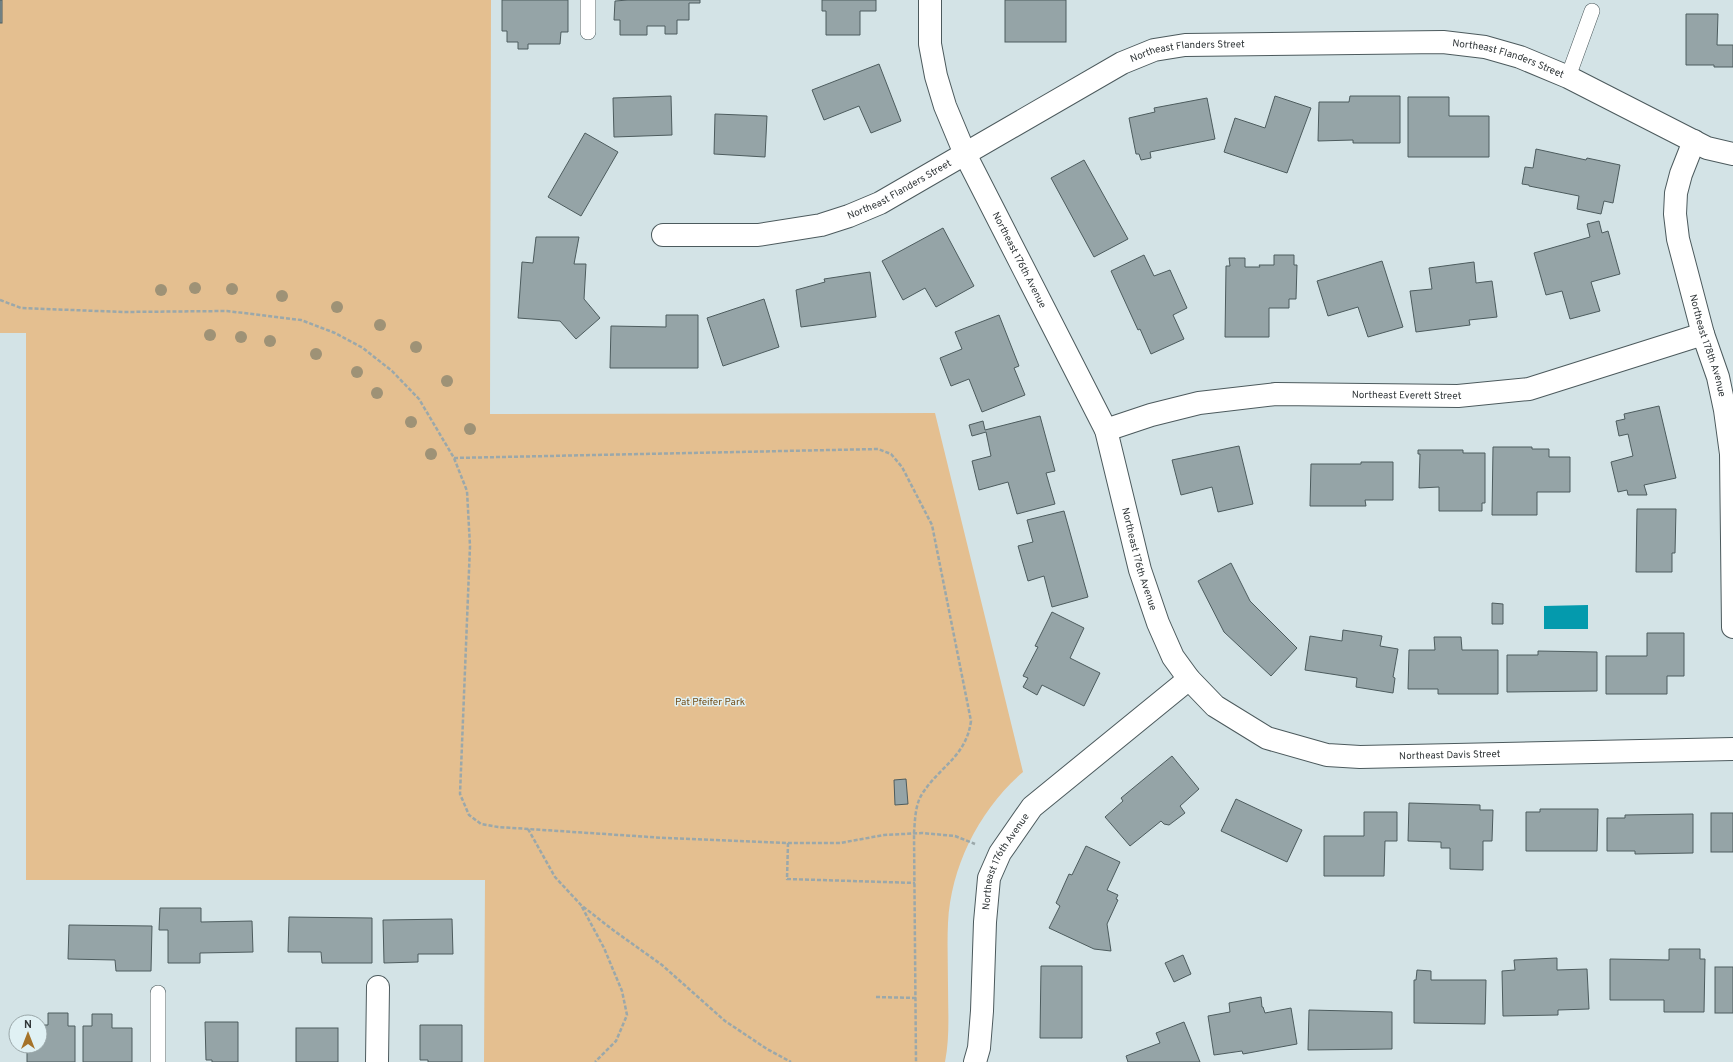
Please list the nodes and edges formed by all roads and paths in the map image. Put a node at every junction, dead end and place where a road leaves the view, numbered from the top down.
1 (588, 0) edge
2 (930, 0) edge
3 (1592, 11) dead end
4 (588, 32) dead end
5 (1568, 77) junction
6 (1694, 141) junction
7 (965, 154) junction
8 (1733, 154) edge
9 (662, 235) dead end
10 (0, 302) edge
11 (1703, 334) junction
12 (1106, 430) junction
13 (454, 458) junction
14 (1732, 493) edge
15 (1733, 628) edge
16 (1189, 679) junction
17 (1733, 749) edge
18 (528, 829) junction
19 (914, 833) junction
20 (788, 843) junction
21 (1000, 853) junction
22 (914, 882) junction
23 (581, 905) junction
24 (378, 988) dead end
25 (158, 993) dead end
26 (876, 997) dead end
27 (916, 998) junction
28 (158, 1062) edge
29 (377, 1062) edge
30 (595, 1062) edge
31 (791, 1062) edge
32 (916, 1062) edge
33 (975, 1062) edge

1 - 4 lane
2 - 7 street, Northeast 176th Avenue
3 - 5 lane
5 - 6 street, Northeast Flanders Street
5 - 7 street, Northeast Flanders Street
6 - 8 street, Northeast Flanders Street
6 - 11 street, Northeast 178th Avenue
7 - 9 street, Northeast Flanders Street
7 - 12 street, Northeast 176th Avenue
10 - 13 path
11 - 12 street, Northeast Everett Street
11 - 14 street, Northeast 178th Avenue
12 - 16 street, Northeast 176th Avenue
13 - 18 path
13 - 19 path
14 - 15 street, Northeast 178th Avenue
16 - 17 street, Northeast Davis Street
16 - 21 street, Northeast 176th Avenue
18 - 20 path
18 - 23 path
19 - 20 path
19 - 21 path
19 - 22 path
20 - 22 path
21 - 33 street, Northeast 176th Avenue
22 - 27 path
23 - 30 path
23 - 31 path
24 - 29 street
25 - 28 lane
26 - 27 path
27 - 32 path

